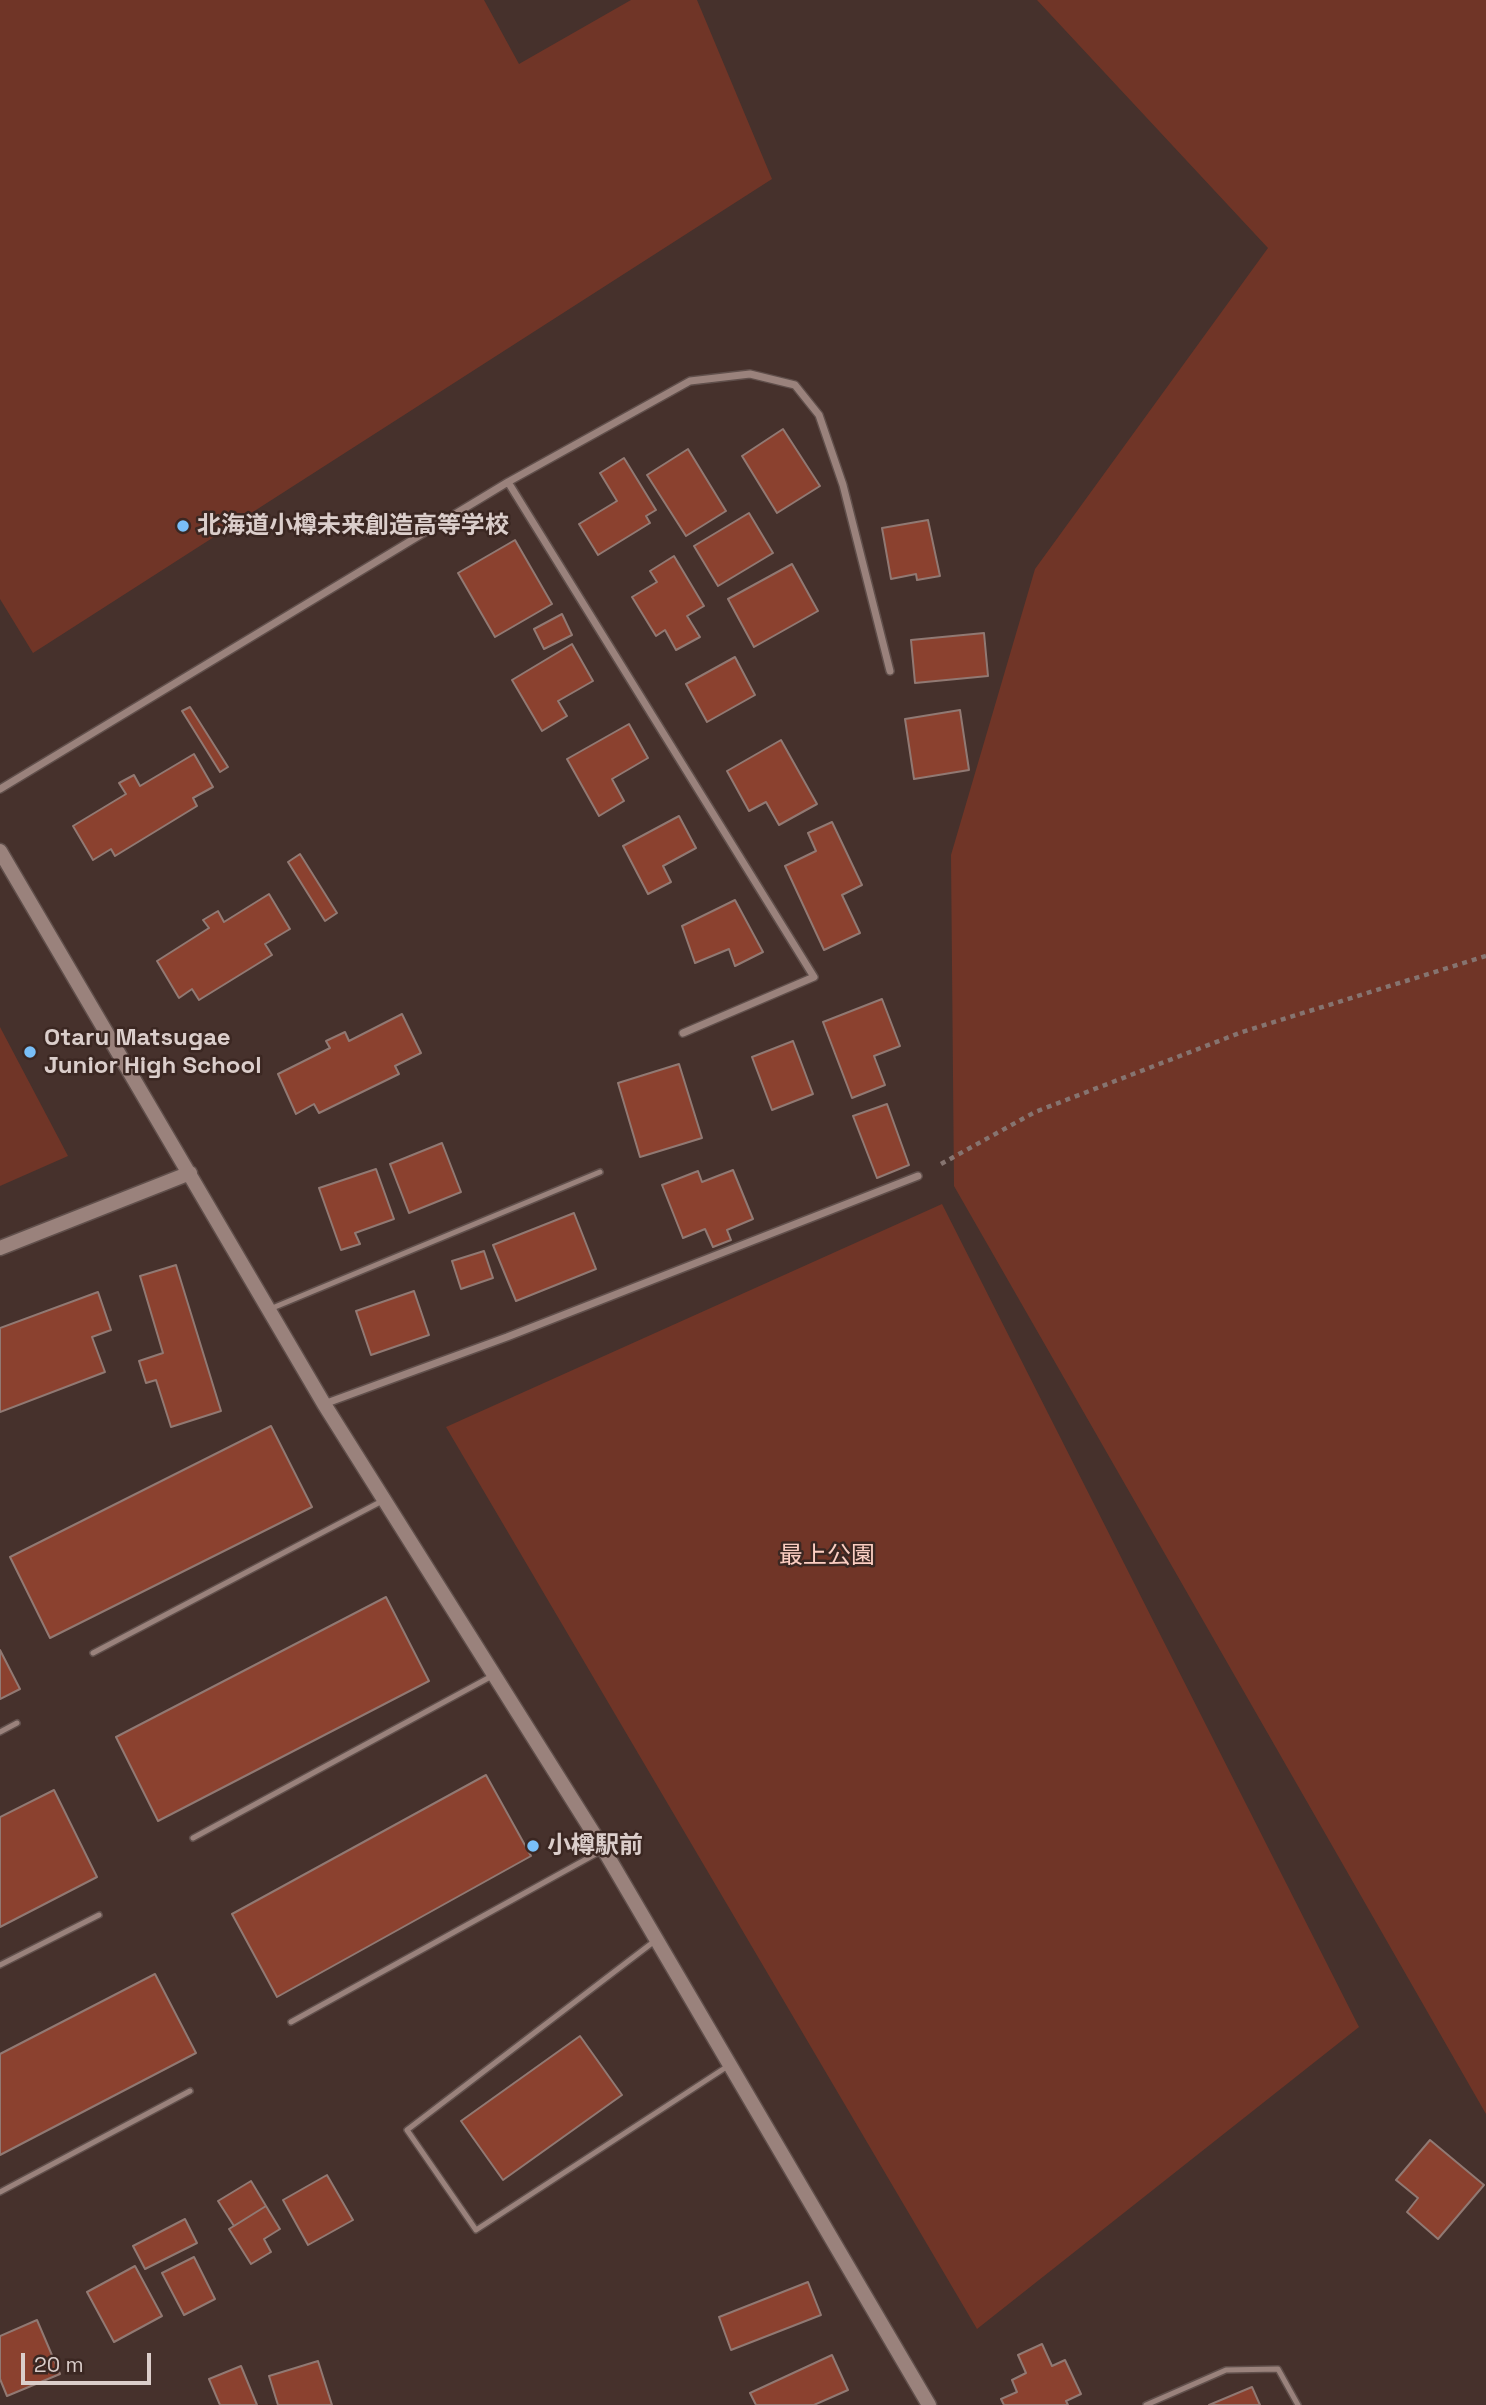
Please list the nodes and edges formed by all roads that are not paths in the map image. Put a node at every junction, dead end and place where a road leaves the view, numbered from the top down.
1 (508, 482) junction
2 (890, 671) dead end
3 (0, 789) edge
4 (0, 851) edge
5 (683, 1033) dead end
6 (600, 1172) dead end
7 (190, 1173) junction
8 (918, 1176) road end
9 (0, 1248) edge
10 (270, 1310) junction
11 (324, 1404) junction
12 (385, 1499) junction
13 (93, 1653) dead end
14 (495, 1675) junction
15 (17, 1723) dead end
16 (0, 1731) edge
17 (193, 1838) dead end
18 (604, 1850) junction
19 (99, 1915) dead end
20 (656, 1940) junction
21 (0, 1965) edge
22 (291, 2022) dead end
23 (729, 2065) junction
24 (190, 2091) dead end
25 (0, 2192) edge
26 (929, 2405) edge
27 (1146, 2405) edge
28 (1298, 2405) edge

1 - 2 street
1 - 3 street
1 - 5 street
4 - 7 street
6 - 10 lane
7 - 9 street
7 - 10 street
8 - 11 street
10 - 11 street
11 - 12 street
12 - 13 lane
12 - 14 street
14 - 17 lane
14 - 18 street
15 - 16 lane
18 - 20 street
18 - 22 lane
19 - 21 lane
20 - 23 street
20 - 23 lane
23 - 26 street
24 - 25 lane
27 - 28 lane

